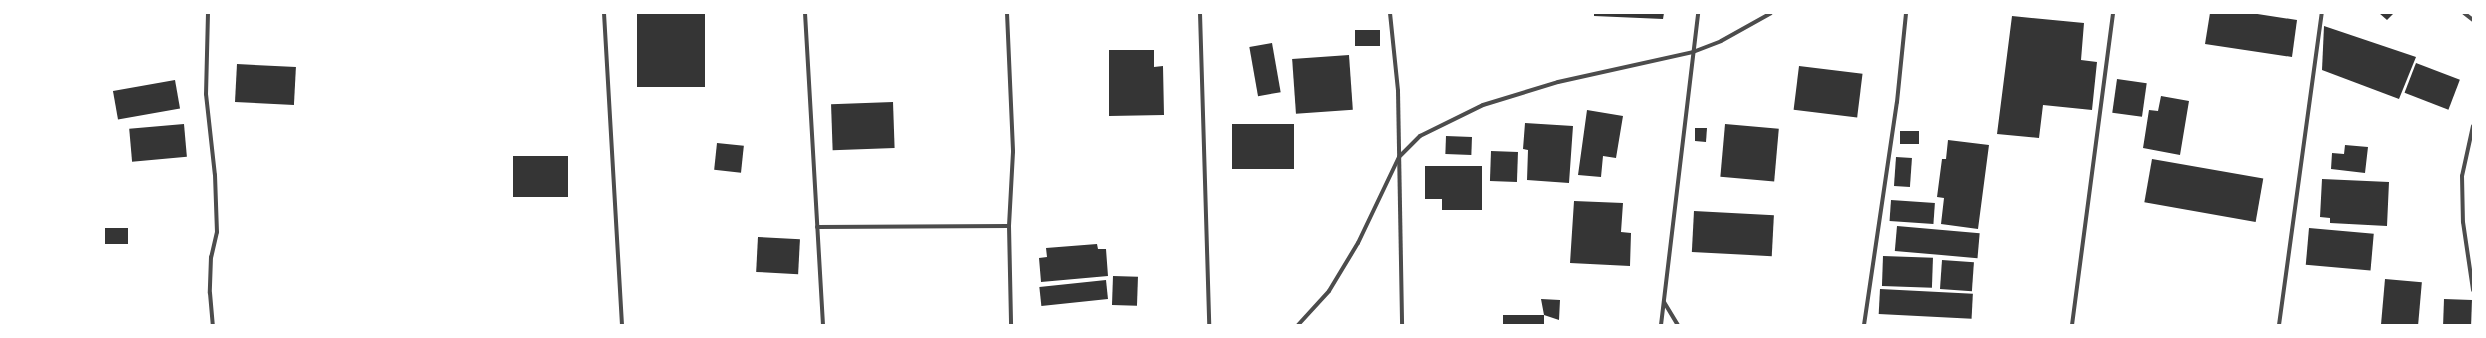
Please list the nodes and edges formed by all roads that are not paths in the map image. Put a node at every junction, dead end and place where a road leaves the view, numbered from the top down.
1 (208, 13) edge
2 (604, 13) edge
3 (805, 13) edge
4 (1006, 13) edge
5 (1200, 13) edge
6 (1390, 13) edge
7 (1698, 13) edge
8 (1771, 13) edge
9 (1906, 13) edge
10 (2113, 13) edge
11 (2322, 13) edge
12 (2464, 13) edge
13 (2473, 20) edge
14 (1693, 52) junction
15 (2473, 126) edge
16 (1399, 157) junction
17 (1009, 226) junction
18 (817, 227) junction
19 (2473, 290) edge
20 (1663, 301) junction
21 (1010, 324) edge
22 (213, 325) edge
23 (622, 325) edge
24 (823, 325) edge
25 (1209, 325) edge
26 (1298, 325) edge
27 (1402, 325) edge
28 (1661, 325) edge
29 (1678, 325) edge
30 (1864, 325) edge
31 (2072, 325) edge
32 (2279, 325) edge

1 - 22 street
2 - 23 street
3 - 18 street
4 - 17 street
5 - 25 street
6 - 16 street
7 - 14 street
8 - 14 street
9 - 30 street
10 - 31 street
11 - 32 street
12 - 13 street
14 - 16 street
14 - 20 street
15 - 19 street
16 - 26 street
16 - 27 street
17 - 18 street
17 - 21 street
18 - 24 street
20 - 28 street
20 - 29 street

